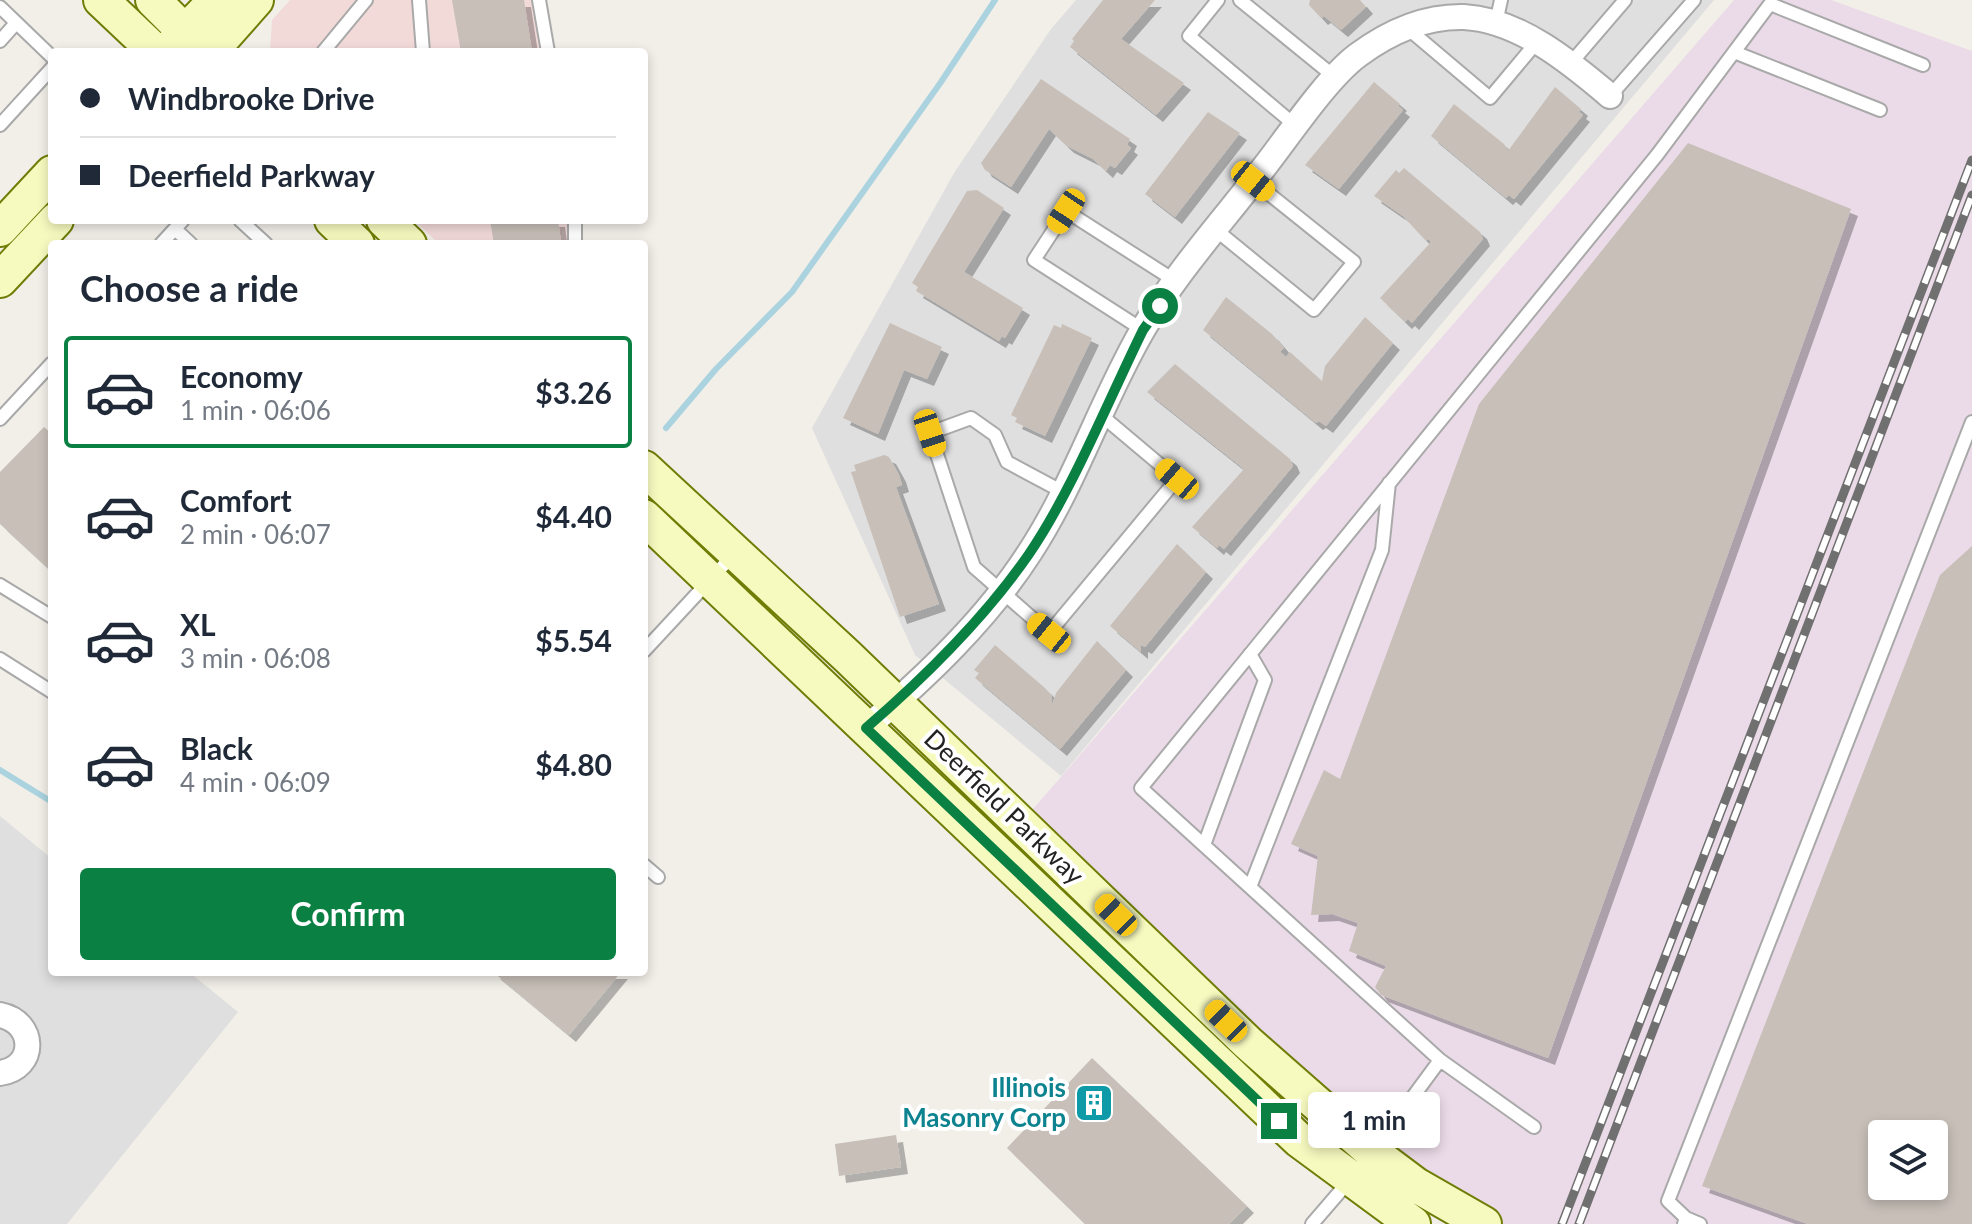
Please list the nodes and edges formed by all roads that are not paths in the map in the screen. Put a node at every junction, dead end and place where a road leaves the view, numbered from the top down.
1 (101, 0) edge
2 (153, 0) edge
3 (216, 0) edge
4 (256, 0) edge
5 (366, 0) edge
6 (419, 0) edge
7 (539, 0) edge
8 (1218, 0) edge
9 (1240, 0) edge
10 (1625, 0) edge
11 (1694, 0) edge
12 (0, 7) edge
13 (1445, 9) edge
14 (1499, 12) edge
15 (16, 23) junction
16 (1406, 27) junction
17 (0, 41) edge
18 (1536, 43) junction
19 (191, 47) edge
20 (152, 48) edge
21 (326, 48) edge
22 (423, 48) edge
23 (547, 48) edge
24 (1734, 52) junction
25 (48, 53) edge
26 (1571, 63) junction
27 (1923, 65) dead end
28 (48, 72) edge
29 (1336, 78) junction
30 (1610, 96) joint
31 (1880, 110) dead end
32 (0, 125) edge
33 (1296, 126) junction
34 (48, 177) edge
35 (1253, 181) junction
36 (52, 224) edge
37 (179, 224) edge
38 (244, 224) edge
39 (336, 224) edge
40 (388, 224) edge
41 (0, 229) edge
42 (1216, 230) junction
43 (165, 240) edge
44 (262, 240) edge
45 (353, 240) edge
46 (405, 240) edge
47 (0, 280) edge
48 (1177, 282) junction
49 (1143, 330) junction
50 (48, 367) edge
51 (1101, 415) junction
52 (0, 419) edge
53 (1972, 422) edge
54 (648, 472) edge
55 (1389, 483) junction
56 (1063, 492) junction
57 (648, 521) edge
58 (735, 553) junction
59 (709, 579) junction
60 (0, 585) edge
61 (1001, 593) junction
62 (48, 615) edge
63 (648, 647) edge
64 (1250, 654) junction
65 (0, 659) edge
66 (48, 689) edge
67 (895, 703) junction
68 (866, 728) junction
69 (1204, 845) junction
70 (648, 868) edge
71 (658, 877) dead end
72 (1250, 887) junction
73 (0, 1015) edge
74 (1440, 1060) junction
75 (0, 1073) edge
76 (1534, 1127) dead end
77 (1361, 1166) junction
78 (1685, 1221) edge
79 (1312, 1224) edge
80 (1413, 1224) edge
81 (1484, 1224) edge
82 (1700, 1224) edge

1 - 20 main road
2 - 19 main road
3 - 19 main road
4 - 19 main road
5 - 21 lane
6 - 22 lane
7 - 23 lane
8 - 33 lane
9 - 29 lane
10 - 26 lane
11 - 30 lane
12 - 15 lane
13 - 14 street
13 - 16 street
14 - 18 street
15 - 17 lane
15 - 25 lane
16 - 18 lane
16 - 29 street
18 - 26 street
24 - 27 lane
24 - 31 lane
24 - 55 lane
26 - 30 street
28 - 32 lane
29 - 33 street
33 - 35 street
34 - 41 main road
35 - 42 street
35 - 42 lane
36 - 47 main road
37 - 43 lane
38 - 44 lane
39 - 45 main road
40 - 46 main road
42 - 48 street
48 - 49 street
48 - 49 lane
49 - 51 street
50 - 52 lane
51 - 56 street
51 - 61 lane
53 - 78 lane
54 - 58 main road, Deerfield Parkway
55 - 64 lane
55 - 72 lane
56 - 61 street
56 - 61 lane
57 - 59 main road, Deerfield Parkway
58 - 59 lane
58 - 67 main road, Deerfield Parkway
59 - 63 lane
59 - 68 main road, Deerfield Parkway
60 - 62 lane
61 - 67 street
64 - 69 lane
64 - 69 lane
65 - 66 lane
67 - 68 street
67 - 77 main road, Deerfield Parkway
68 - 77 main road, Deerfield Parkway
69 - 72 lane
70 - 71 lane
72 - 74 lane
73 - 75 street
74 - 76 lane
74 - 77 lane
77 - 79 lane
77 - 80 main road, Deerfield Parkway
77 - 81 main road, Deerfield Parkway
78 - 82 lane

